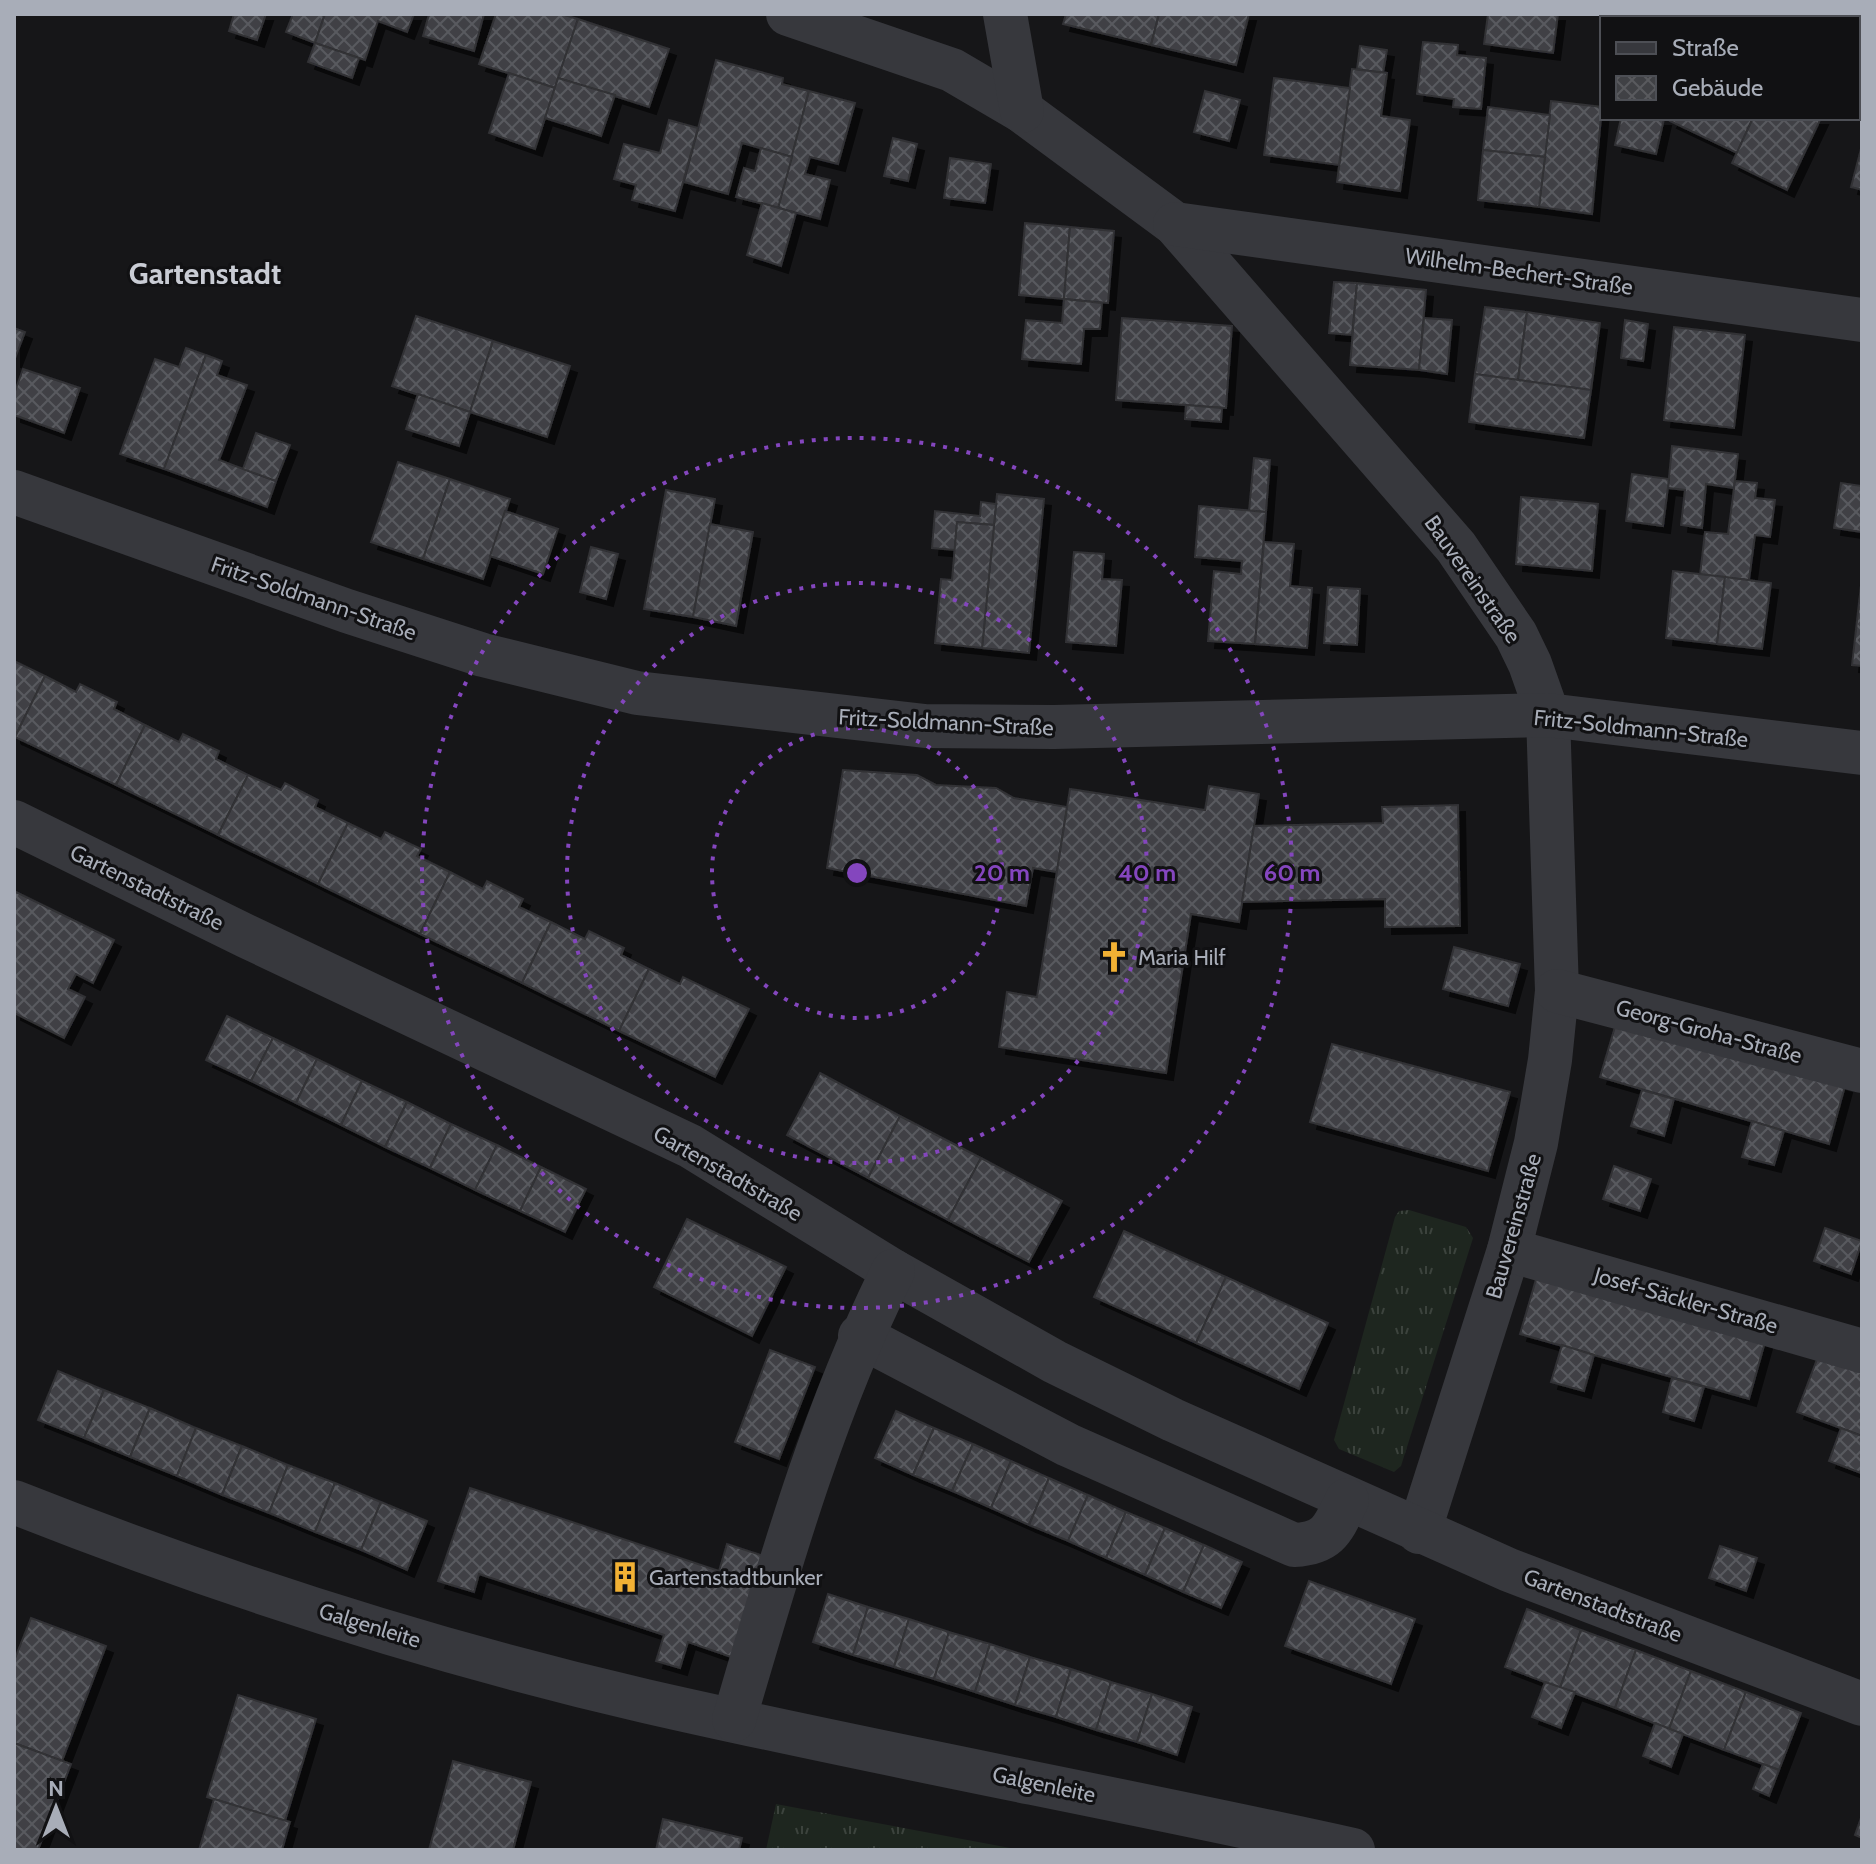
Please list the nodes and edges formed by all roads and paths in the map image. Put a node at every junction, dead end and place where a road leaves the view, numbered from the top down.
1 (788, 14) edge
2 (1005, 14) edge
3 (1022, 111) junction
4 (1175, 224) junction
5 (1862, 320) edge
6 (14, 492) edge
7 (1548, 715) junction
8 (1862, 753) edge
9 (14, 822) edge
10 (1557, 991) junction
11 (1862, 1071) edge
12 (1509, 1250) junction
13 (893, 1271) junction
14 (860, 1336) junction
15 (1862, 1351) edge
16 (1347, 1500) junction
17 (14, 1502) edge
18 (1419, 1532) junction
19 (1862, 1704) edge
20 (734, 1720) junction
21 (1353, 1850) edge

1 - 3 street
2 - 3 street
3 - 4 street, Bauvereinstraße
4 - 5 street, Wilhelm-Bechert-Straße
4 - 7 street, Bauvereinstraße
6 - 7 street, Fritz-Soldmann-Straße
7 - 8 street, Fritz-Soldmann-Straße
7 - 10 street, Bauvereinstraße
9 - 13 street, Gartenstadtstraße
10 - 11 street, Georg-Groha-Straße
10 - 12 street, Bauvereinstraße
12 - 15 street, Josef-Säckler-Straße
12 - 18 street, Bauvereinstraße
13 - 14 street
13 - 16 street, Gartenstadtstraße
14 - 16 street
14 - 20 street
16 - 18 street, Gartenstadtstraße
17 - 20 street, Galgenleite
18 - 19 street, Gartenstadtstraße
20 - 21 street, Galgenleite

